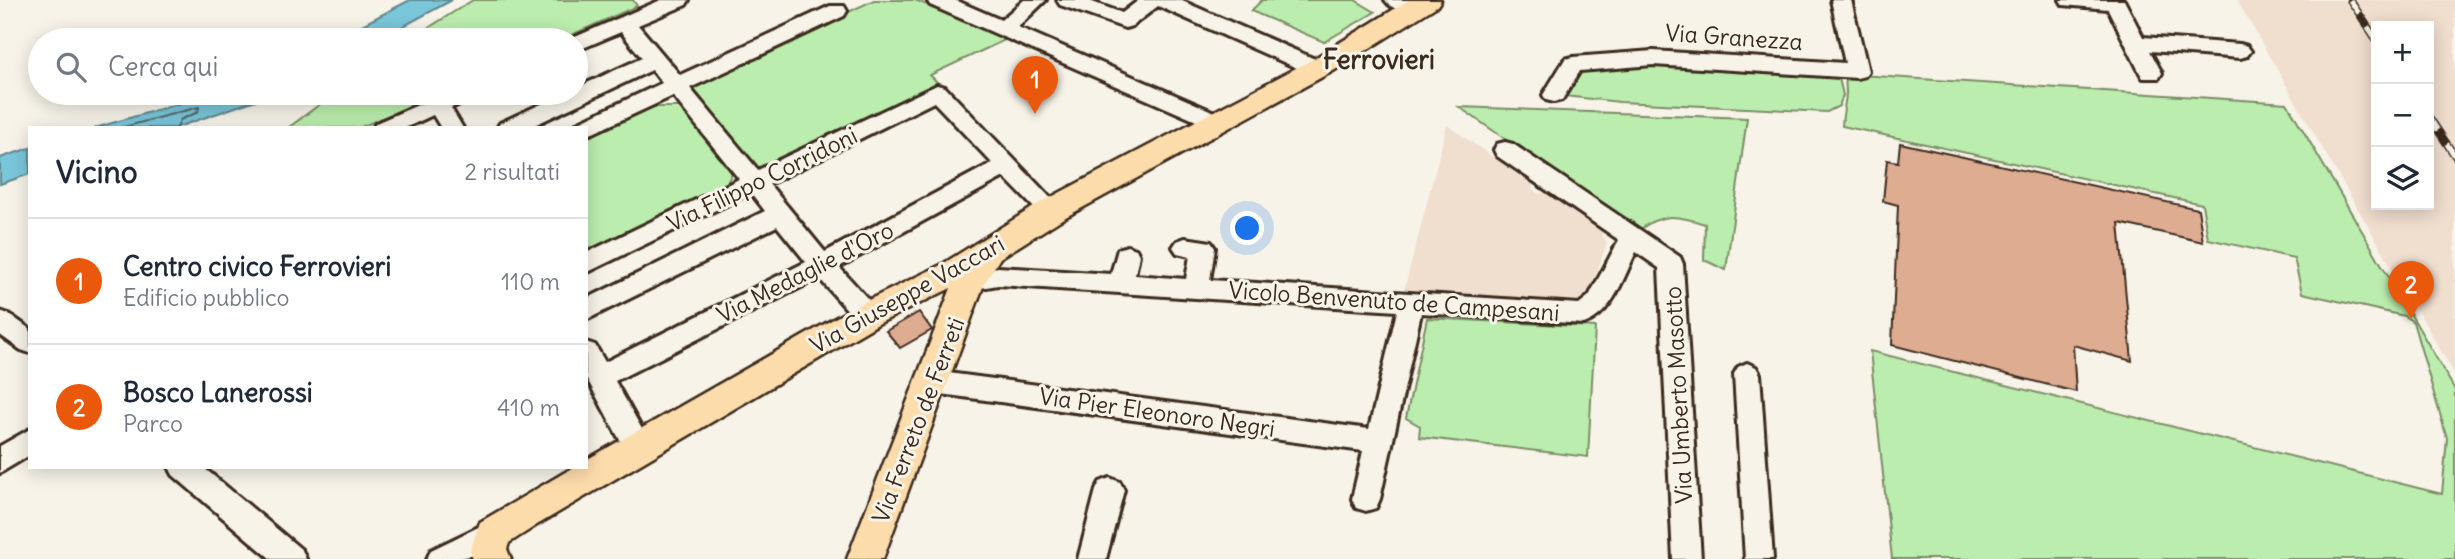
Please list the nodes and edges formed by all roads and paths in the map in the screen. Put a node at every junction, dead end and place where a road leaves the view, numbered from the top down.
1 (678, 0) edge
2 (937, 0) edge
3 (1036, 0) edge
4 (1067, 0) edge
5 (1152, 0) edge
6 (1162, 0) edge
7 (1841, 0) edge
8 (2070, 0) edge
9 (2114, 2) edge
10 (1412, 3) edge
11 (837, 11) dead end
12 (625, 23) junction
13 (1004, 29) junction
14 (588, 39) edge
15 (2135, 43) junction
16 (2240, 51) dead end
17 (657, 59) junction
18 (1321, 66) junction
19 (2151, 73) dead end
20 (676, 85) junction
21 (588, 91) edge
22 (1553, 95) dead end
23 (438, 105) joint
24 (558, 105) edge
25 (1218, 122) junction
26 (389, 126) edge
27 (451, 126) edge
28 (512, 126) edge
29 (588, 127) edge
30 (1505, 150) dead end
31 (1007, 165) junction
32 (755, 182) junction
33 (1051, 211) junction
34 (780, 214) junction
35 (1632, 238) junction
36 (1185, 247) dead end
37 (990, 250) joint
38 (1127, 255) dead end
39 (588, 263) edge
40 (822, 265) junction
41 (960, 277) junction
42 (1121, 285) junction
43 (1197, 288) junction
44 (1411, 303) junction
45 (588, 309) edge
46 (867, 315) junction
47 (0, 321) edge
48 (28, 342) edge
49 (588, 355) edge
50 (1747, 374) dead end
51 (601, 376) junction
52 (933, 382) junction
53 (28, 441) edge
54 (1380, 442) junction
55 (638, 447) junction
56 (0, 461) edge
57 (185, 469) edge
58 (1110, 490) dead end
59 (1366, 499) dead end
60 (493, 546) edge
61 (292, 559) edge
62 (442, 559) edge
63 (865, 559) edge
64 (1092, 559) edge
65 (1687, 559) edge
66 (1759, 559) edge

1 - 12 street
2 - 13 street
3 - 13 street
4 - 5 street
6 - 18 street
7 - 22 street, Via Granezza
8 - 9 street
9 - 15 street
10 - 18 main road, Via Giuseppe Vaccari
11 - 20 street
12 - 14 street
12 - 17 street
13 - 25 street
15 - 16 street
15 - 19 street
17 - 20 street
17 - 21 street
18 - 25 main road, Via Giuseppe Vaccari
20 - 29 street
20 - 32 street
23 - 26 street
23 - 27 street
24 - 28 street
25 - 33 main road, Via Giuseppe Vaccari
30 - 35 street, Via Umberto Masotto
31 - 32 street, Via Filippo Corridoni
31 - 33 street
31 - 40 street, Via Medaglie d'Oro
32 - 34 street
32 - 39 street, Via Filippo Corridoni
33 - 37 main road, Via Giuseppe Vaccari
34 - 40 street
34 - 45 street
35 - 44 street, Vicolo Benvenuto de Campesani
35 - 65 street, Via Umberto Masotto
36 - 43 street, Vicolo Benvenuto de Campesani
37 - 41 main road, Via Ferreto de Ferreti
38 - 42 street
40 - 46 street
40 - 51 street, Via Medaglie d'Oro
41 - 42 street, Vicolo Benvenuto de Campesani
41 - 46 main road, Via Giuseppe Vaccari
41 - 52 main road, Via Ferreto de Ferreti
42 - 43 street, Vicolo Benvenuto de Campesani
43 - 44 street, Vicolo Benvenuto de Campesani
44 - 54 street
46 - 55 main road, Via Giuseppe Vaccari
47 - 48 street
49 - 51 street
50 - 66 street
51 - 55 street
52 - 54 street, Via Pier Eleonoro Negri
52 - 63 main road, Via Ferreto de Ferreti
53 - 56 street
54 - 59 street
55 - 60 main road, Via Giuseppe Vaccari
57 - 61 street
58 - 64 street
60 - 62 street

